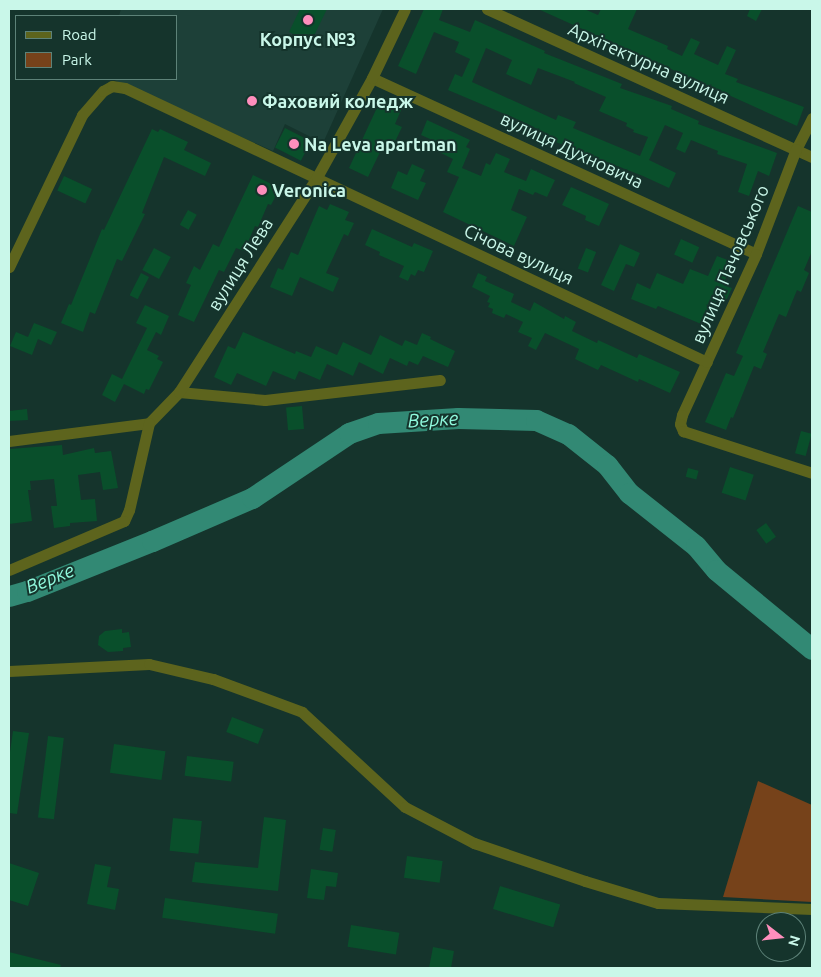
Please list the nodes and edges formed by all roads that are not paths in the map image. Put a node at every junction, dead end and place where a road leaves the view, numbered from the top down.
1 (405, 9) edge
2 (487, 9) edge
3 (372, 78) junction
4 (812, 118) edge
5 (796, 148) junction
6 (812, 157) edge
7 (317, 177) junction
8 (756, 254) junction
9 (9, 267) edge
10 (707, 362) junction
11 (440, 380) dead end
12 (179, 392) junction
13 (149, 423) junction
14 (9, 441) edge
15 (812, 473) edge
16 (9, 570) edge
17 (9, 671) edge
18 (812, 909) edge

1 - 3 street, вулиця Лева
2 - 5 street, Архітектурна вулиця
3 - 7 street, вулиця Лева
3 - 8 street, вулиця Духновича
4 - 5 street, вулиця Пачовського
5 - 6 street, Архітектурна вулиця
5 - 8 street, вулиця Пачовського
7 - 9 street, Січова вулиця
7 - 10 street, Січова вулиця
7 - 12 street, вулиця Лева
8 - 10 street, вулиця Пачовського
10 - 15 street, вулиця Пачовського
11 - 12 street
12 - 13 street, вулиця Лева
13 - 14 street
13 - 16 street
17 - 18 street

